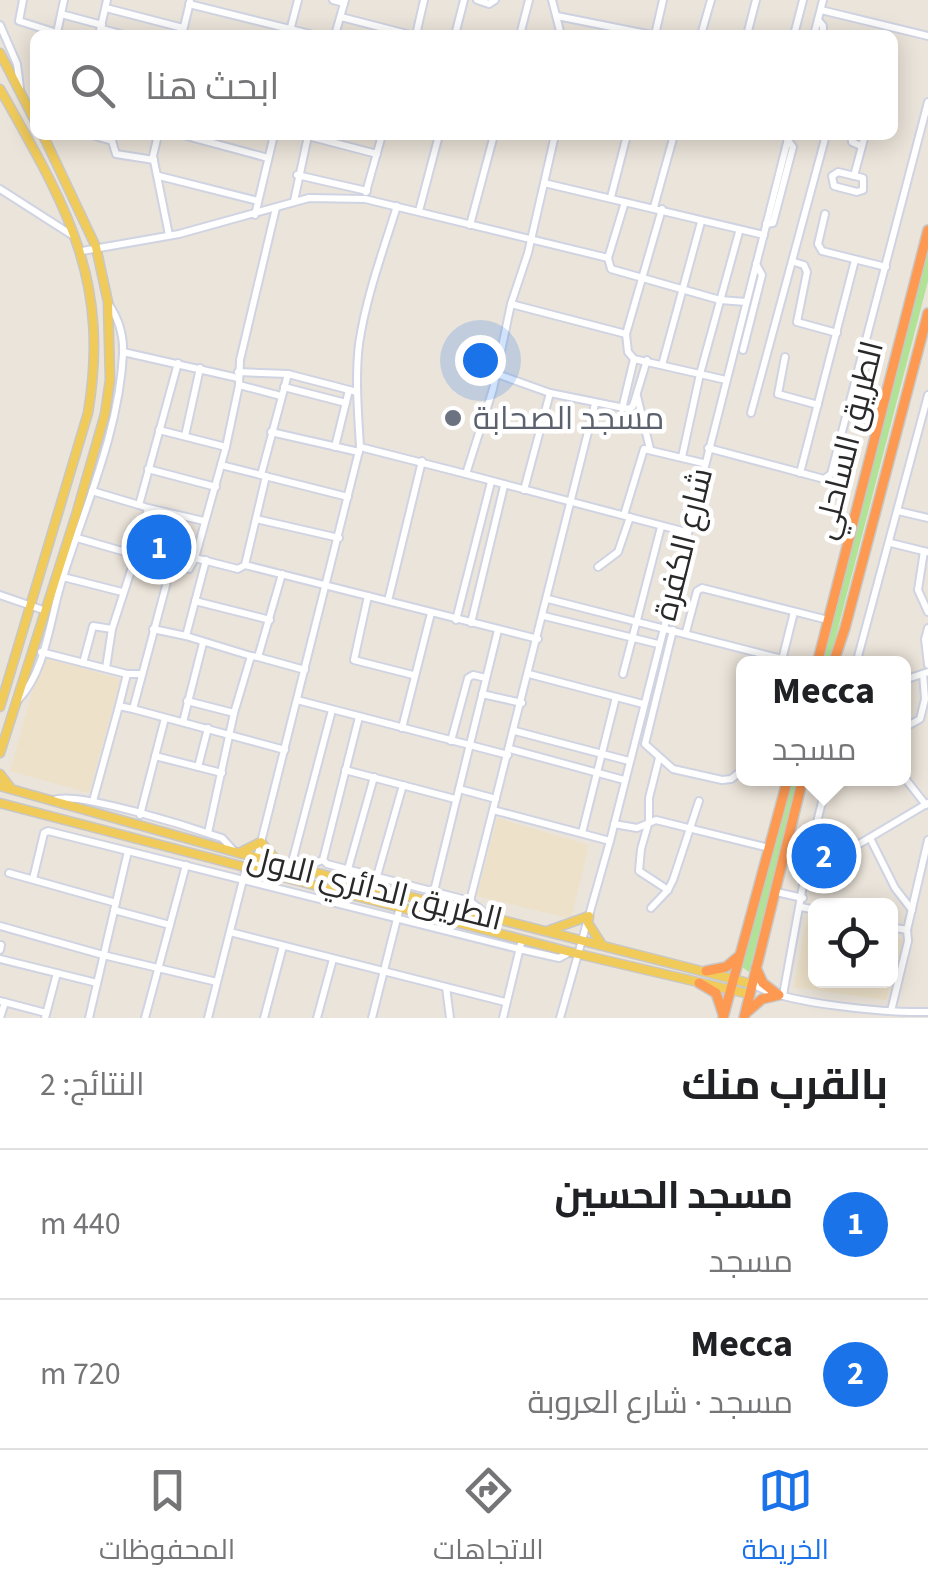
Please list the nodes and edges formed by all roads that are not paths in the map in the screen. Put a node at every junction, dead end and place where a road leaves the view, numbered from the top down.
1 (23, 0) edge
2 (64, 0) edge
3 (298, 0) edge
4 (333, 0) edge
5 (424, 0) edge
6 (464, 0) edge
7 (477, 0) edge
8 (495, 0) edge
9 (530, 0) edge
10 (552, 0) edge
11 (663, 0) edge
12 (711, 0) edge
13 (756, 0) edge
14 (803, 0) edge
15 (823, 0) edge
16 (190, 2) edge
17 (344, 2) edge
18 (106, 4) edge
19 (208, 4) edge
20 (820, 10) junction
21 (60, 14) junction
22 (557, 16) junction
23 (341, 17) junction
24 (818, 20) junction
25 (0, 25) edge
26 (291, 28) junction
27 (101, 29) edge
28 (45, 30) edge
29 (58, 30) edge
30 (177, 30) edge
31 (183, 30) edge
32 (298, 30) edge
33 (337, 30) edge
34 (393, 30) edge
35 (415, 30) edge
36 (456, 30) edge
37 (521, 30) edge
38 (560, 30) edge
39 (628, 30) edge
40 (655, 30) edge
41 (703, 30) edge
42 (748, 30) edge
43 (795, 30) edge
44 (815, 30) edge
45 (824, 30) edge
46 (885, 30) edge
47 (898, 33) edge
48 (928, 36) edge
49 (0, 53) edge
50 (0, 89) edge
51 (21, 94) junction
52 (928, 102) edge
53 (30, 111) edge
54 (45, 140) edge
55 (112, 140) edge
56 (157, 140) edge
57 (201, 140) edge
58 (273, 140) edge
59 (307, 140) edge
60 (323, 140) edge
61 (381, 140) edge
62 (438, 140) edge
63 (493, 140) edge
64 (554, 140) edge
65 (626, 140) edge
66 (673, 140) edge
67 (787, 140) edge
68 (825, 140) edge
69 (852, 140) edge
70 (863, 140) edge
71 (862, 146) junction
72 (377, 154) junction
73 (268, 158) junction
74 (154, 160) junction
75 (297, 175) junction
76 (159, 176) junction
77 (854, 176) junction
78 (544, 183) junction
79 (0, 190) edge
80 (366, 195) junction
81 (611, 197) junction
82 (258, 201) junction
83 (294, 201) junction
84 (624, 202) junction
85 (396, 206) junction
86 (276, 208) junction
87 (658, 208) junction
88 (418, 211) junction
89 (825, 214) dead end
90 (255, 215) junction
91 (701, 222) junction
92 (470, 225) junction
93 (928, 230) edge
94 (740, 232) junction
95 (764, 235) junction
96 (170, 236) junction
97 (78, 240) junction
98 (531, 240) junction
99 (96, 246) junction
100 (82, 251) junction
101 (608, 258) junction
102 (855, 260) junction
103 (794, 262) junction
104 (756, 264) junction
105 (886, 267) junction
106 (644, 276) junction
107 (684, 288) junction
108 (720, 300) junction
109 (108, 302) junction
110 (746, 302) junction
111 (511, 304) junction
112 (928, 313) edge
113 (837, 333) junction
114 (626, 334) junction
115 (743, 350) dead end
116 (123, 352) junction
117 (785, 357) dead end
118 (634, 358) junction
119 (646, 360) junction
120 (178, 363) junction
121 (662, 364) junction
122 (200, 368) junction
123 (93, 372) junction
124 (110, 373) junction
125 (288, 374) junction
126 (497, 374) junction
127 (700, 374) junction
128 (239, 378) junction
129 (726, 380) junction
130 (284, 387) junction
131 (353, 391) junction
132 (550, 393) junction
133 (928, 394) edge
134 (637, 395) junction
135 (281, 396) junction
136 (346, 403) junction
137 (595, 404) junction
138 (818, 405) junction
139 (622, 409) junction
140 (751, 413) dead end
141 (160, 430) junction
142 (271, 432) junction
143 (185, 436) junction
144 (226, 447) junction
145 (334, 447) junction
146 (708, 448) junction
147 (360, 449) junction
148 (650, 449) junction
149 (682, 457) junction
150 (422, 461) junction
151 (704, 463) junction
152 (221, 465) junction
153 (73, 466) junction
154 (148, 468) junction
155 (88, 471) junction
156 (800, 473) junction
157 (466, 474) junction
158 (263, 476) junction
159 (492, 482) junction
160 (504, 486) junction
161 (216, 487) junction
162 (524, 490) junction
163 (92, 491) junction
164 (348, 498) junction
165 (569, 500) junction
166 (144, 506) junction
167 (898, 511) junction
168 (627, 516) junction
169 (928, 518) edge
170 (256, 519) junction
171 (204, 522) junction
172 (661, 527) junction
173 (686, 532) junction
174 (77, 538) junction
175 (339, 538) junction
176 (890, 543) junction
177 (926, 552) edge
178 (136, 555) junction
179 (195, 558) junction
180 (206, 560) junction
181 (172, 563) junction
182 (245, 565) junction
183 (598, 566) dead end
184 (282, 574) junction
185 (62, 577) junction
186 (327, 585) junction
187 (122, 592) junction
188 (0, 595) edge
189 (368, 596) junction
190 (548, 599) junction
191 (388, 601) junction
192 (195, 602) junction
193 (31, 607) junction
194 (46, 611) junction
195 (794, 612) junction
196 (928, 612) edge
197 (430, 613) junction
198 (544, 616) junction
199 (270, 620) junction
200 (456, 620) junction
201 (828, 620) junction
202 (636, 621) junction
203 (471, 623) junction
204 (662, 626) junction
205 (928, 628) edge
206 (112, 629) junction
207 (152, 629) junction
208 (498, 630) junction
209 (673, 630) junction
210 (686, 632) junction
211 (186, 636) junction
212 (632, 638) junction
213 (538, 639) junction
214 (203, 643) junction
215 (658, 644) junction
216 (41, 652) junction
217 (254, 656) junction
218 (765, 656) edge
219 (782, 656) edge
220 (819, 656) edge
221 (835, 656) edge
222 (858, 656) edge
223 (83, 663) junction
224 (106, 668) junction
225 (305, 670) junction
226 (926, 670) edge
227 (127, 674) junction
228 (141, 674) junction
229 (529, 674) junction
230 (623, 674) dead end
231 (413, 675) junction
232 (486, 678) junction
233 (6, 687) junction
234 (19, 691) junction
235 (482, 694) junction
236 (616, 697) junction
237 (297, 700) junction
238 (188, 701) junction
239 (522, 703) junction
240 (14, 704) junction
241 (643, 704) junction
242 (119, 706) junction
243 (0, 707) edge
244 (133, 710) junction
245 (332, 710) junction
246 (234, 713) junction
247 (358, 717) junction
248 (165, 718) junction
249 (183, 722) junction
250 (911, 724) edge
251 (208, 728) junction
252 (402, 728) junction
253 (515, 731) junction
254 (229, 735) junction
255 (634, 740) junction
256 (451, 741) junction
257 (644, 744) junction
258 (470, 745) junction
259 (285, 750) junction
260 (509, 752) junction
261 (0, 754) edge
262 (601, 754) junction
263 (155, 756) junction
264 (659, 758) junction
265 (629, 761) junction
266 (198, 767) junction
267 (345, 770) junction
268 (596, 772) junction
269 (222, 773) junction
270 (0, 774) edge
271 (736, 775) edge
272 (374, 777) junction
273 (624, 780) junction
274 (403, 784) junction
275 (0, 786) edge
276 (786, 786) edge
277 (801, 786) edge
278 (826, 786) edge
279 (458, 789) junction
280 (19, 792) junction
281 (455, 799) junction
282 (496, 799) junction
283 (52, 800) junction
284 (94, 801) junction
285 (699, 801) dead end
286 (0, 803) edge
287 (927, 804) edge
288 (494, 810) junction
289 (140, 815) junction
290 (650, 820) junction
291 (614, 824) junction
292 (691, 827) junction
293 (208, 833) junction
294 (582, 834) junction
295 (870, 838) junction
296 (610, 840) junction
297 (928, 840) edge
298 (261, 842) junction
299 (769, 848) junction
300 (128, 851) junction
301 (237, 852) junction
302 (257, 857) junction
303 (323, 860) junction
304 (280, 863) junction
305 (186, 866) junction
306 (290, 866) junction
307 (301, 868) junction
308 (250, 869) junction
309 (348, 869) junction
310 (9, 873) dead end
311 (806, 875) junction
312 (377, 876) junction
313 (33, 879) junction
314 (243, 880) junction
315 (668, 890) junction
316 (434, 891) junction
317 (776, 892) junction
318 (403, 895) junction
319 (470, 901) junction
320 (802, 903) junction
321 (808, 906) edge
322 (115, 907) junction
323 (400, 908) junction
324 (651, 908) dead end
325 (912, 910) junction
326 (589, 916) junction
327 (491, 918) junction
328 (397, 919) junction
329 (170, 925) junction
330 (0, 926) edge
331 (898, 928) edge
332 (907, 930) junction
333 (545, 931) junction
334 (230, 932) junction
335 (522, 939) junction
336 (582, 940) junction
337 (602, 945) junction
338 (283, 946) junction
339 (519, 949) junction
340 (574, 952) junction
341 (741, 953) junction
342 (103, 956) junction
343 (0, 959) edge
344 (333, 959) junction
345 (756, 964) junction
346 (158, 966) junction
347 (706, 971) junction
348 (384, 972) junction
349 (57, 974) junction
350 (217, 982) junction
351 (97, 983) junction
352 (699, 983) junction
353 (733, 984) junction
354 (446, 987) junction
355 (751, 989) junction
356 (781, 995) junction
357 (3, 1001) edge
358 (505, 1002) junction
359 (891, 1011) junction
360 (928, 1012) edge
361 (46, 1016) edge
362 (744, 1017) edge
363 (0, 1018) edge
364 (89, 1018) edge
365 (146, 1018) edge
366 (208, 1018) edge
367 (264, 1018) edge
368 (318, 1018) edge
369 (372, 1018) edge
370 (450, 1018) edge
371 (504, 1018) edge
372 (560, 1018) edge
373 (724, 1018) edge

1 - 28 street
2 - 21 street
3 - 26 street
4 - 17 street
5 - 35 street
6 - 36 street
7 - 8 street
9 - 37 street
10 - 22 street
11 - 40 street
12 - 41 street
13 - 42 street
14 - 43 street
15 - 20 street
16 - 19 street
16 - 31 street
17 - 23 street
18 - 27 street
18 - 30 street
19 - 26 street
20 - 24 street
20 - 46 street
21 - 27 street
21 - 29 street
22 - 38 street
22 - 39 street
23 - 33 street
23 - 34 street
24 - 44 street
24 - 45 street
25 - 51 street
26 - 32 street
47 - 48 street
49 - 51 main road
50 - 97 main road
51 - 53 main road
52 - 105 street
54 - 99 main road
55 - 74 street
56 - 74 street
57 - 73 street
58 - 73 street
59 - 75 street
60 - 72 street
61 - 72 street
62 - 88 street
63 - 92 street
64 - 78 street
65 - 81 street
66 - 87 street
67 - 95 street, شارع الكفرة
68 - 103 street
69 - 71 street
70 - 71 street
71 - 77 street
72 - 80 street
73 - 82 street
74 - 76 street
75 - 80 street
75 - 83 street
76 - 82 street
76 - 96 street
77 - 77 street
78 - 81 street
78 - 98 street
79 - 97 street
80 - 83 street
80 - 85 street
81 - 84 street
82 - 90 street
83 - 86 street
84 - 87 street
84 - 101 street
85 - 88 street
85 - 131 street
86 - 90 street
86 - 128 street
87 - 91 street
87 - 106 street
88 - 92 street
89 - 102 street
90 - 96 street
91 - 94 street
91 - 107 street
92 - 98 street
93 - 201 highway, الطريق الساحلي
94 - 95 street
94 - 108 street
95 - 104 street, شارع الكفرة
96 - 99 street
97 - 100 main road
98 - 101 street
98 - 111 street
99 - 100 street
99 - 109 main road
100 - 123 main road
101 - 106 street
102 - 105 street
102 - 113 street
103 - 113 street
103 - 140 street
104 - 110 street, شارع الكفرة
104 - 115 street
105 - 156 street
106 - 107 street
106 - 114 street
107 - 108 street
107 - 121 street
108 - 110 street
108 - 127 street
109 - 116 street
109 - 124 main road
110 - 129 street, شارع الكفرة
111 - 114 street
111 - 126 street
112 - 221 highway
113 - 138 street
114 - 118 street
116 - 120 street
116 - 163 street
117 - 138 street
118 - 119 street
118 - 139 street
119 - 121 street
119 - 134 street
120 - 122 street
120 - 141 street
121 - 127 street
122 - 128 street
122 - 143 street
123 - 124 main road
123 - 153 main road
124 - 155 main road
125 - 128 street
125 - 130 street
125 - 131 street
126 - 132 street
126 - 157 street
127 - 129 street
127 - 149 street
128 - 135 street
128 - 144 street
129 - 146 street, شارع الكفرة
130 - 135 street
130 - 136 street
131 - 136 street
131 - 147 street
132 - 137 street
132 - 162 street
133 - 167 street
134 - 139 street
134 - 148 street
135 - 142 street
136 - 145 street
137 - 139 street
137 - 165 street
138 - 156 street
141 - 143 street
141 - 154 street
142 - 145 street
142 - 158 street
143 - 144 street
144 - 152 street
145 - 147 street
146 - 151 street, شارع الكفرة
146 - 156 street
147 - 150 street
147 - 164 street
148 - 149 street
148 - 168 street
149 - 151 street
150 - 157 street
150 - 191 street
151 - 173 street, شارع الكفرة
152 - 158 street
152 - 161 street
153 - 155 main road
153 - 193 main road
154 - 161 street
154 - 166 street
155 - 194 main road
157 - 159 street
158 - 164 street
158 - 170 street
159 - 160 street
159 - 200 street
160 - 162 street
160 - 203 street
161 - 171 street
162 - 165 street
163 - 166 street
163 - 174 street
164 - 175 street
165 - 168 street
165 - 190 street
166 - 171 street
166 - 178 street
167 - 169 street
167 - 176 street
168 - 172 street
168 - 183 street
170 - 175 street
170 - 182 street
171 - 179 street
172 - 173 street
172 - 202 street
173 - 204 street, شارع الكفرة
174 - 178 street
174 - 185 street
175 - 186 street
176 - 177 street
176 - 222 street
177 - 196 street
178 - 181 street
178 - 187 street
179 - 180 street
179 - 181 street
180 - 182 street
180 - 192 street
181 - 207 street
182 - 184 street
184 - 186 street
184 - 199 street
185 - 187 street
185 - 216 street
186 - 189 street
186 - 225 street
187 - 206 street
188 - 193 street
189 - 191 street
189 - 231 street
190 - 198 street
190 - 202 street
191 - 197 street
192 - 199 street
192 - 211 street
193 - 194 street
193 - 233 main road
194 - 234 main road
195 - 201 street
195 - 210 street
195 - 219 street
197 - 200 street
197 - 231 street
198 - 212 street
198 - 213 street
199 - 217 street
200 - 203 street
201 - 220 highway, الطريق الساحلي
202 - 204 street
202 - 212 street
203 - 208 street
204 - 209 street
204 - 215 street, شارع الكفرة
205 - 226 street
206 - 223 street
206 - 224 street
207 - 211 street
207 - 228 street
208 - 213 street
208 - 232 street
209 - 210 street
209 - 257 street
210 - 218 street
211 - 214 street
212 - 215 street
212 - 230 street
213 - 229 street
214 - 217 street
214 - 238 street
215 - 241 street, شارع الكفرة
216 - 223 street
216 - 240 street
217 - 225 street
217 - 246 street
223 - 224 street
224 - 227 street
225 - 237 street
226 - 250 street
227 - 228 street
227 - 242 street
228 - 244 street
229 - 236 street
229 - 239 street
231 - 252 street
232 - 235 street
232 - 256 street
233 - 234 main road
233 - 243 main road
234 - 240 main road
235 - 239 street
235 - 258 street
236 - 241 street
236 - 262 street
237 - 245 street
237 - 259 street
238 - 246 street
238 - 249 street
239 - 253 street
240 - 261 main road
241 - 255 street, شارع الكفرة
242 - 244 street
242 - 284 street
244 - 248 street
245 - 247 street
245 - 306 street
246 - 254 street
247 - 252 street
247 - 267 street
248 - 249 street
248 - 263 street
249 - 251 street
251 - 254 street
251 - 266 street
252 - 256 street
253 - 260 street
253 - 262 street
254 - 259 street
254 - 269 street
255 - 257 street
255 - 265 street, شارع الكفرة
256 - 258 street
257 - 264 street
258 - 260 street
258 - 279 street
259 - 298 street
260 - 268 street
260 - 282 street
262 - 265 street
262 - 268 street
263 - 266 street
263 - 289 street
264 - 271 street
264 - 290 street
265 - 273 street, شارع الكفرة
266 - 269 street
267 - 272 street
267 - 303 street
268 - 273 street
268 - 294 street
269 - 293 street
270 - 280 main road
272 - 274 street
272 - 309 street
273 - 291 street, شارع الكفرة
274 - 281 street
274 - 312 street
275 - 280 main road, الطريق الدائري الاول
276 - 299 highway
277 - 317 highway
278 - 311 street
279 - 281 street
279 - 282 street
280 - 283 main road, الطريق الدائري الاول
281 - 316 street
282 - 288 street
283 - 284 street
283 - 301 main road, الطريق الدائري الاول
284 - 289 street
285 - 292 street
286 - 308 main road, الطريق الدائري الاول
287 - 295 street
288 - 294 street
288 - 319 street
289 - 293 street
290 - 291 street
290 - 292 street
290 - 315 street
291 - 296 street, شارع الكفرة
292 - 299 street
292 - 315 street
293 - 301 street
294 - 296 street
295 - 311 street
295 - 325 street
296 - 326 street, شارع الكفرة
297 - 325 street
298 - 301 main road
298 - 302 street
298 - 304 main road
299 - 341 highway
300 - 305 street
300 - 313 street
300 - 322 street
301 - 302 main road, الطريق الدائري الاول
302 - 304 main road, الطريق الدائري الاول
302 - 308 street
303 - 307 street
303 - 309 street
304 - 306 main road, الطريق الدائري الاول
305 - 314 street
305 - 329 street
306 - 307 main road, الطريق الدائري الاول
307 - 318 main road, الطريق الدائري الاول
308 - 314 street
308 - 323 main road, الطريق الدائري الاول
309 - 312 street
310 - 313 street
311 - 320 street
312 - 316 street
313 - 322 street
314 - 328 street
314 - 334 street
315 - 324 street
316 - 319 street
317 - 320 street
317 - 345 highway
318 - 323 street
318 - 327 main road, الطريق الدائري الاول
319 - 327 street
320 - 321 street
320 - 356 street
322 - 329 street
322 - 342 street
323 - 328 street
323 - 335 main road, الطريق الدائري الاول
325 - 332 street
326 - 333 main road
326 - 336 street, شارع الكفرة
326 - 337 main road
327 - 333 main road, الطريق الدائري الاول
328 - 339 street
328 - 348 street
329 - 346 street
330 - 342 street
331 - 332 street
332 - 359 street
333 - 336 main road, الطريق الدائري الاول
334 - 338 street
334 - 350 street
335 - 339 street
335 - 340 main road, الطريق الدائري الاول
336 - 337 main road, الطريق الدائري الاول
336 - 340 street, شارع الكفرة
337 - 347 main road, الطريق الدائري الاول
338 - 344 street
338 - 367 street
339 - 340 street
339 - 358 street
340 - 352 main road, الطريق الدائري الاول
340 - 372 street, شارع الكفرة
341 - 347 highway
341 - 353 highway
342 - 346 street
342 - 351 street
343 - 349 street
344 - 348 street
344 - 368 street
345 - 355 highway
345 - 356 highway
346 - 350 street
346 - 365 street
347 - 353 main road, الطريق الدائري الاول
348 - 354 street
348 - 369 street
349 - 351 street
349 - 361 street
350 - 366 street
351 - 364 street
352 - 353 main road, الطريق الدائري الاول
352 - 373 highway
353 - 355 main road, الطريق الدائري الاول
353 - 373 highway
354 - 358 street
354 - 370 street
355 - 356 street
355 - 362 highway
356 - 359 street
356 - 362 highway
357 - 361 street
357 - 363 street
358 - 371 street
359 - 360 street

